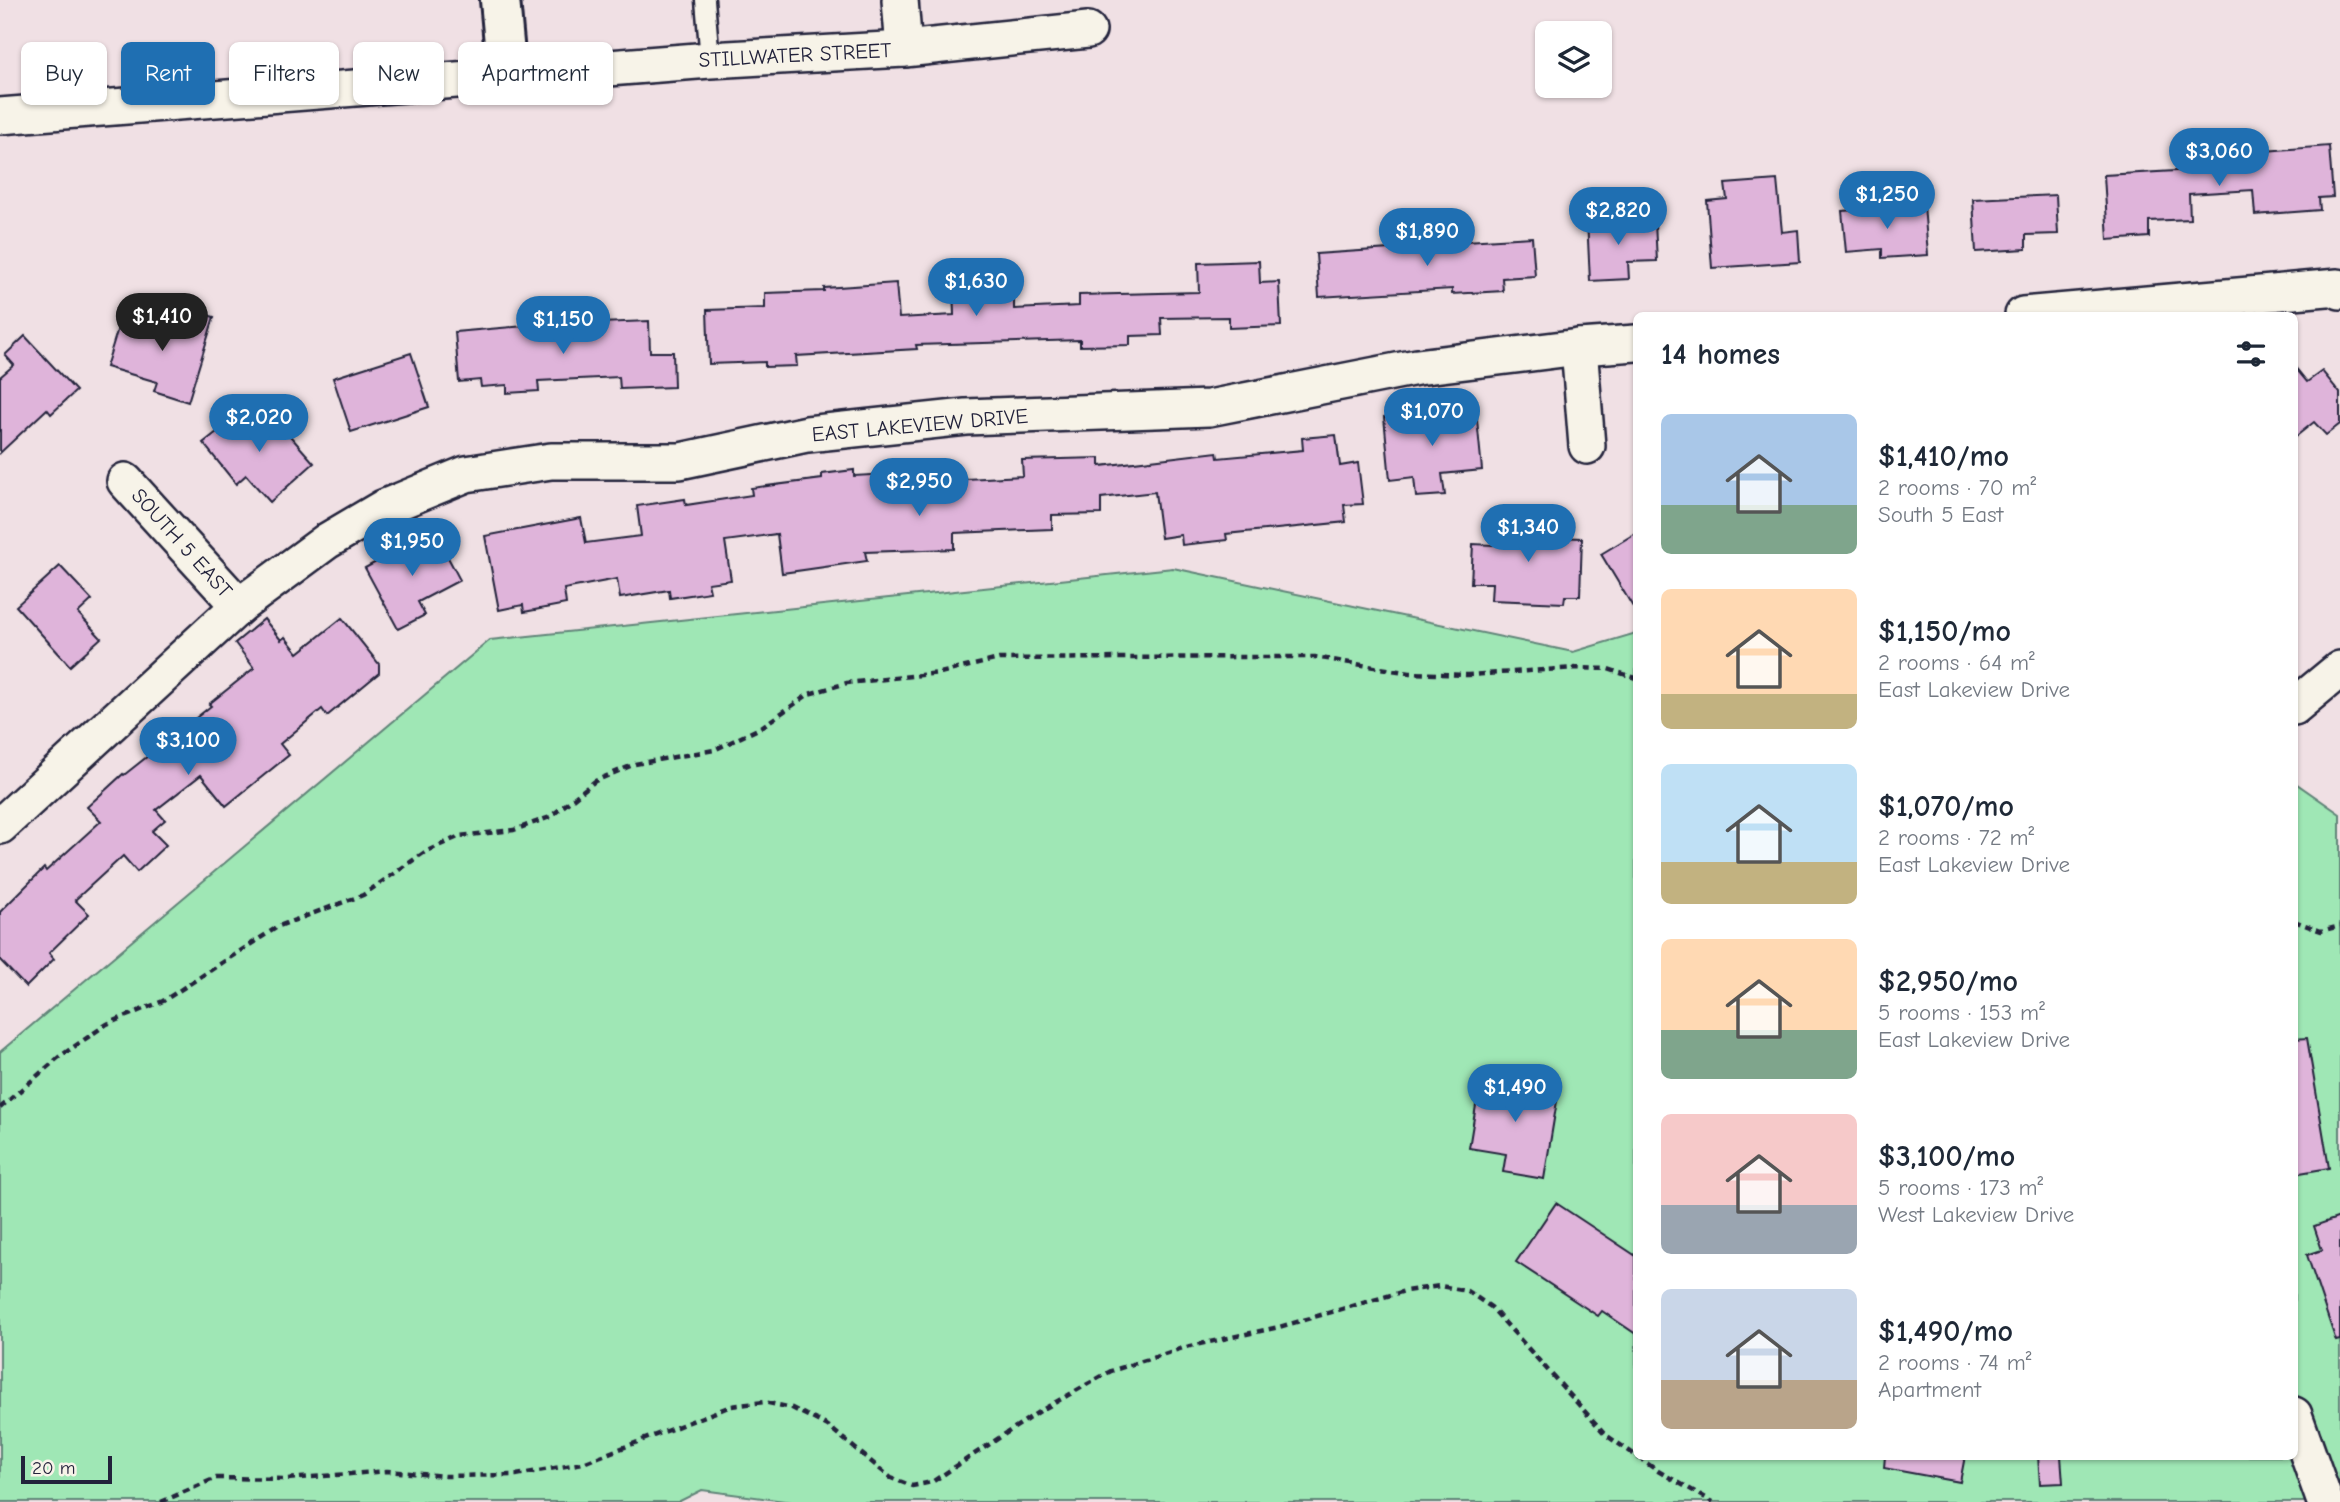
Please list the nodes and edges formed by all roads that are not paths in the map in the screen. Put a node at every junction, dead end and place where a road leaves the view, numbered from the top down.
1 (500, 0) edge
2 (705, 0) edge
3 (900, 0) edge
4 (1088, 30) dead end
5 (504, 42) edge
6 (904, 49) junction
7 (710, 60) junction
8 (613, 68) edge
9 (458, 80) edge
10 (0, 116) edge
11 (2340, 290) edge
12 (2057, 312) edge
13 (1633, 342) edge
14 (1579, 346) junction
15 (1587, 446) dead end
16 (125, 481) dead end
17 (239, 606) junction
18 (2340, 668) edge
19 (2298, 704) edge
20 (0, 826) edge
21 (2298, 1426) edge
22 (2325, 1502) edge

1 - 5 street
2 - 7 lane
3 - 6 street
4 - 6 street, STILLWATER STREET
6 - 7 street, STILLWATER STREET
7 - 8 street, STILLWATER STREET
9 - 10 street, STILLWATER STREET
11 - 12 street
13 - 14 street, EAST LAKEVIEW DRIVE
14 - 15 street
14 - 17 street, EAST LAKEVIEW DRIVE
16 - 17 street, SOUTH 5 EAST
17 - 20 street, EAST LAKEVIEW DRIVE
18 - 19 street
21 - 22 street

